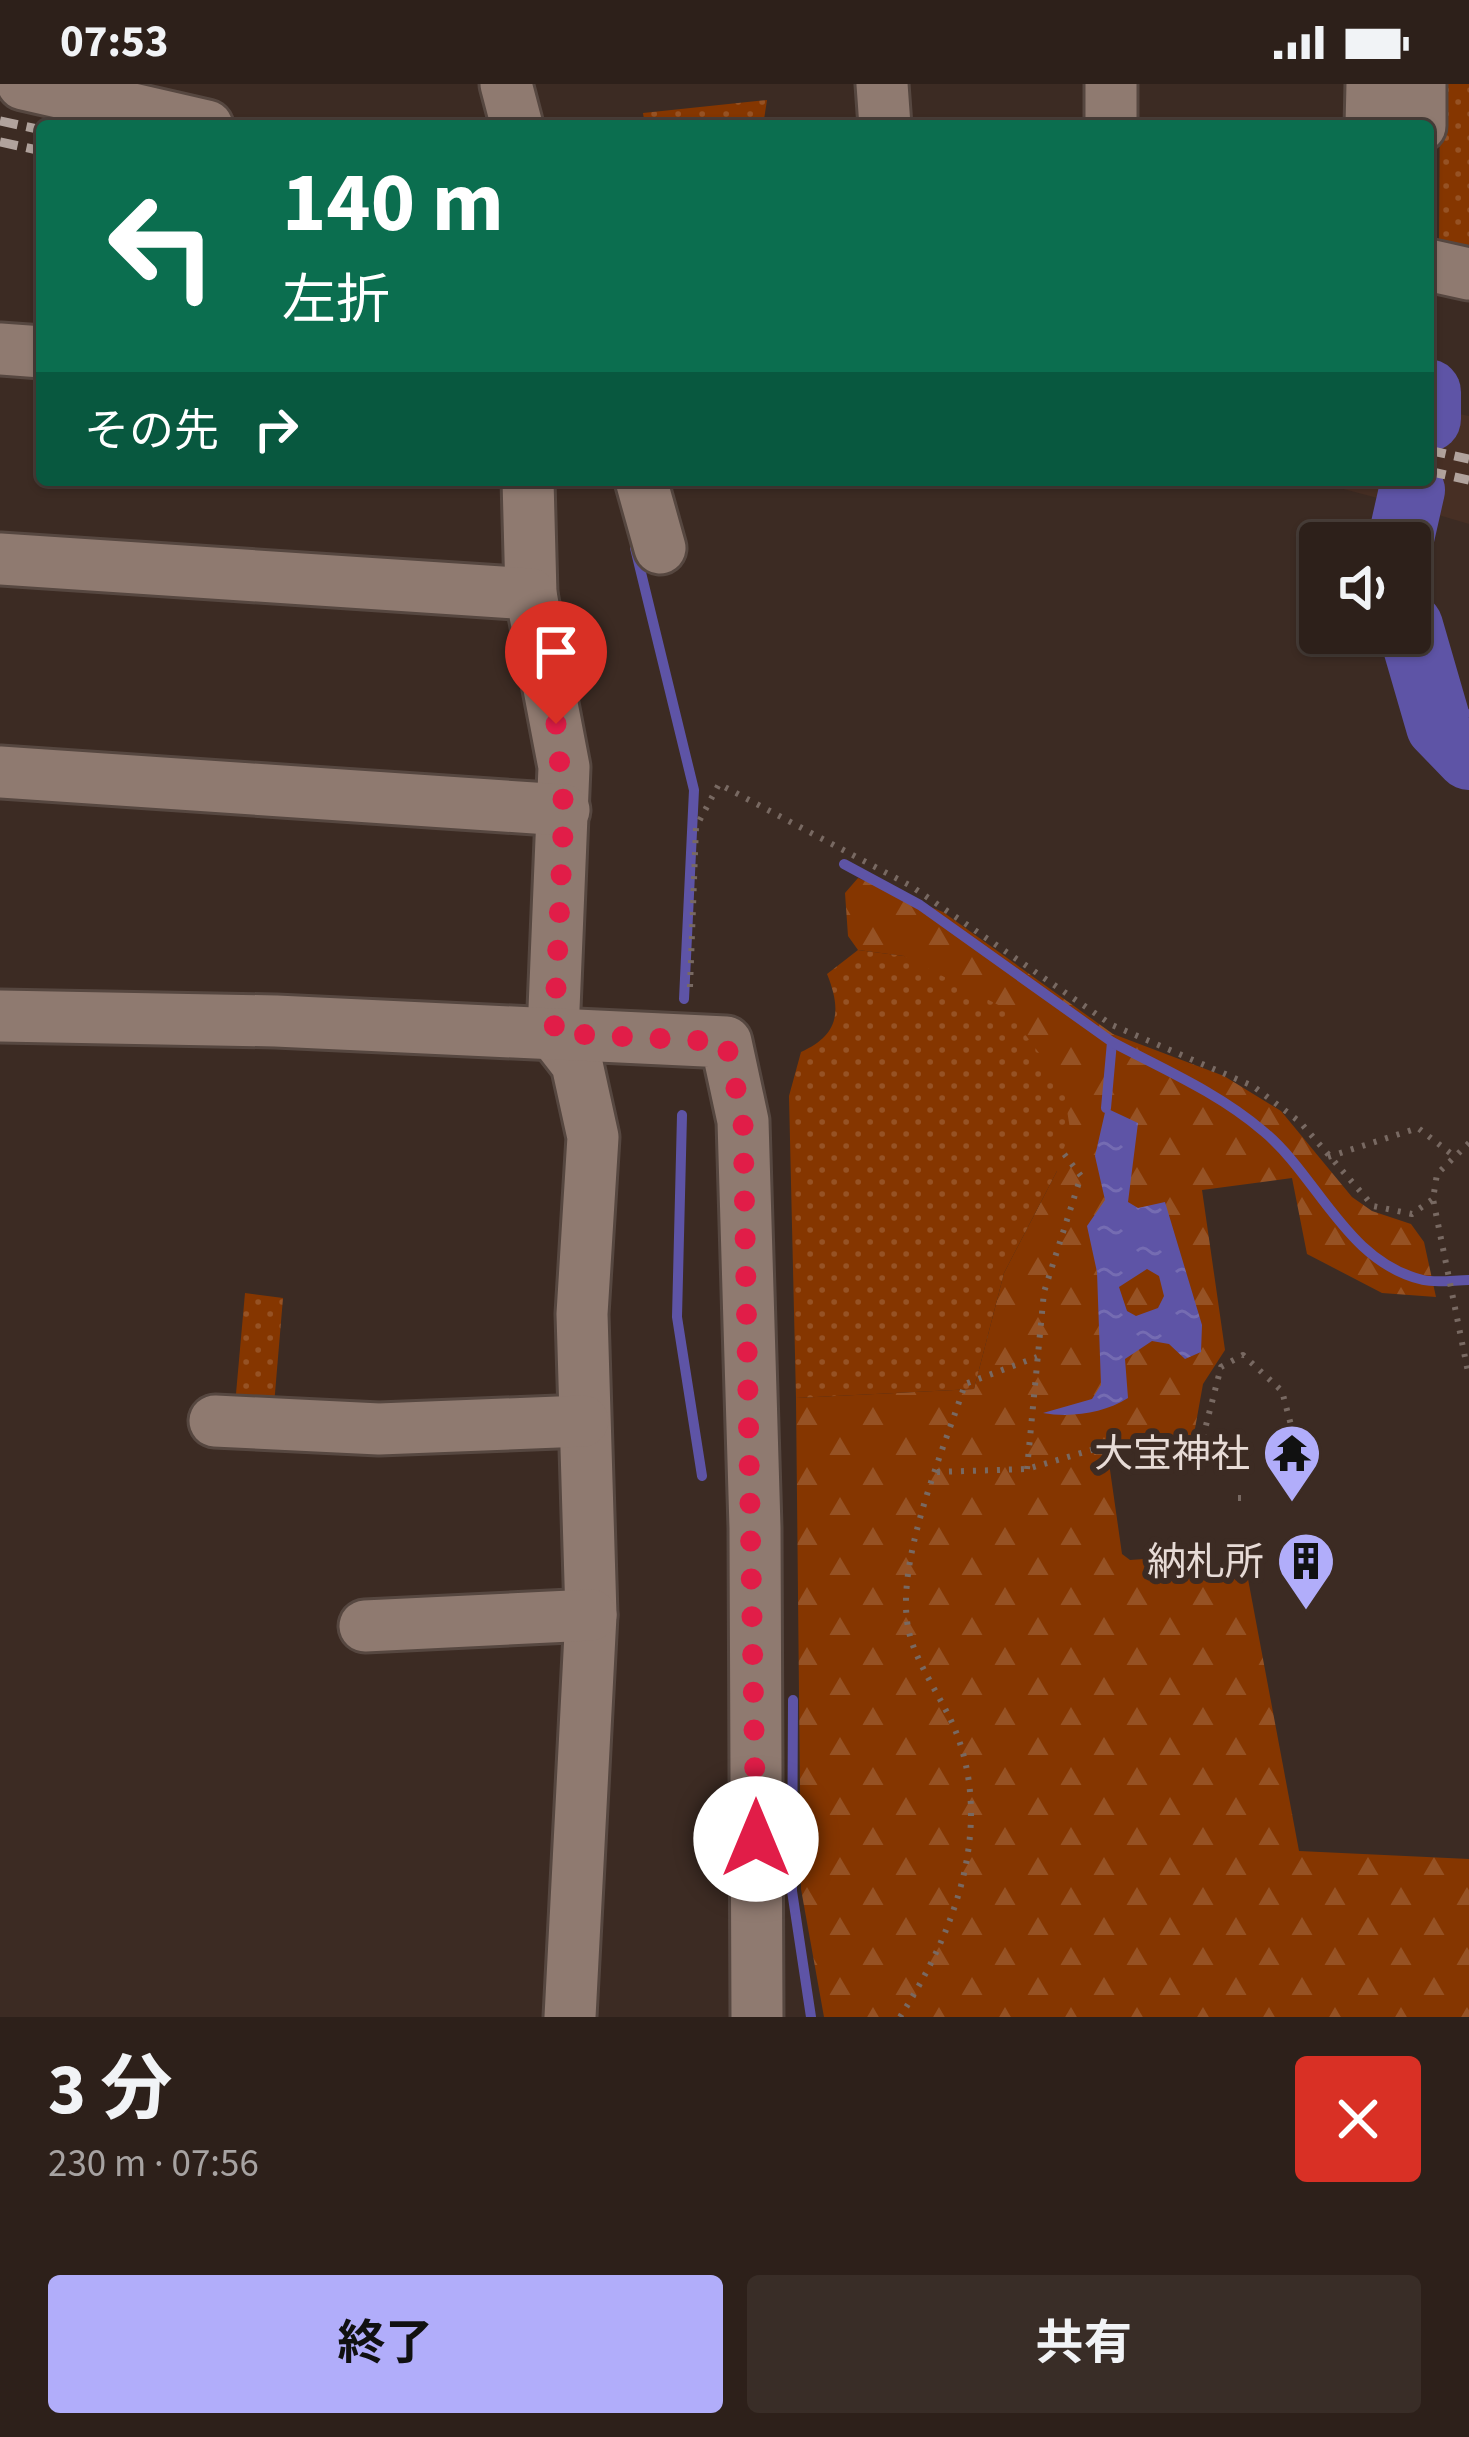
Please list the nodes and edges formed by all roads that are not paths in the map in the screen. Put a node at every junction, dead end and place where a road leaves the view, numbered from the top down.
1 (23, 84) edge
2 (506, 84) edge
3 (882, 84) edge
4 (1111, 84) edge
5 (1372, 84) edge
6 (1420, 84) edge
7 (181, 120) edge
8 (515, 120) edge
9 (885, 120) edge
10 (1111, 120) edge
11 (1371, 120) edge
12 (1420, 120) edge
13 (1434, 266) edge
14 (1469, 274) edge
15 (0, 349) edge
16 (36, 352) edge
17 (528, 486) edge
18 (643, 486) edge
19 (660, 548) dead end
20 (0, 559) edge
21 (531, 594) junction
22 (0, 772) edge
23 (564, 810) junction
24 (0, 1016) edge
25 (554, 1033) junction
26 (215, 1421) dead end
27 (583, 1421) junction
28 (591, 1615) junction
29 (365, 1626) dead end
30 (570, 2017) edge
31 (757, 2017) edge

1 - 7 street
2 - 8 street
3 - 9 street
4 - 10 street
5 - 11 street
6 - 12 street
13 - 14 street
15 - 16 street
17 - 21 street
18 - 19 street
20 - 21 street
21 - 23 street
22 - 23 street
23 - 25 street
24 - 25 street
25 - 27 street
25 - 31 street
26 - 27 street
27 - 28 street
28 - 29 street
28 - 30 street

